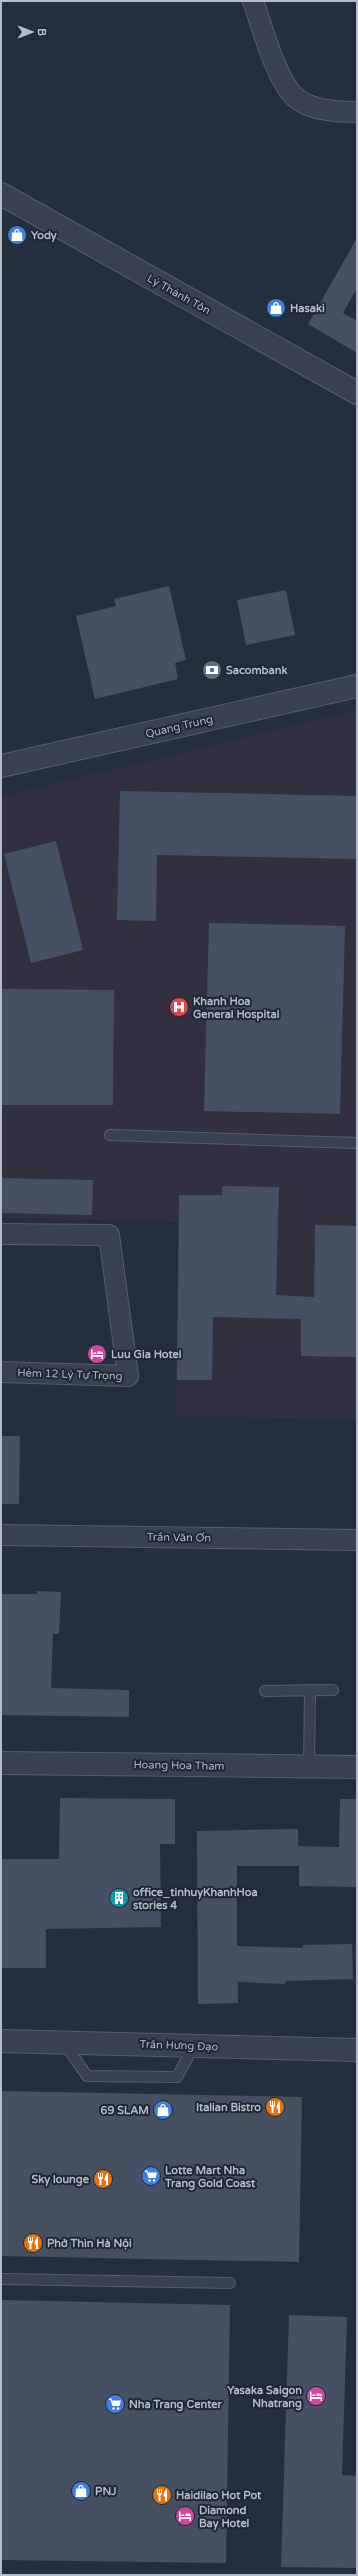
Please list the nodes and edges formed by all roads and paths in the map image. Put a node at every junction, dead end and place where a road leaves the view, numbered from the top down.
1 (253, 1) edge
2 (357, 112) edge
3 (1, 194) edge
4 (357, 393) edge
5 (357, 686) edge
6 (1, 766) edge
7 (110, 1135) dead end
8 (357, 1143) edge
9 (1, 1234) edge
10 (1, 1372) edge
11 (1, 1535) edge
12 (357, 1540) edge
13 (310, 1690) junction
14 (333, 1690) dead end
15 (265, 1691) dead end
16 (1, 1763) edge
17 (309, 1766) junction
18 (357, 1766) edge
19 (1, 2041) edge
20 (64, 2042) junction
21 (194, 2046) junction
22 (357, 2050) edge
23 (1, 2279) edge
24 (230, 2282) dead end

1 - 2 street
3 - 4 street, Lý Thánh Tôn
5 - 6 street, Quang Trung
7 - 8 lane
9 - 10 street, Hẻm 12 Lý Tự Trọng
11 - 12 street, Trần Văn Ơn
13 - 14 lane
13 - 15 lane
13 - 17 lane
16 - 17 street, Hoang Hoa Tham
17 - 18 street, Hoang Hoa Tham
19 - 20 street, Trần Hưng Đạo
20 - 21 street, Trần Hưng Đạo
20 - 21 lane
21 - 22 street, Trần Hưng Đạo
23 - 24 lane

